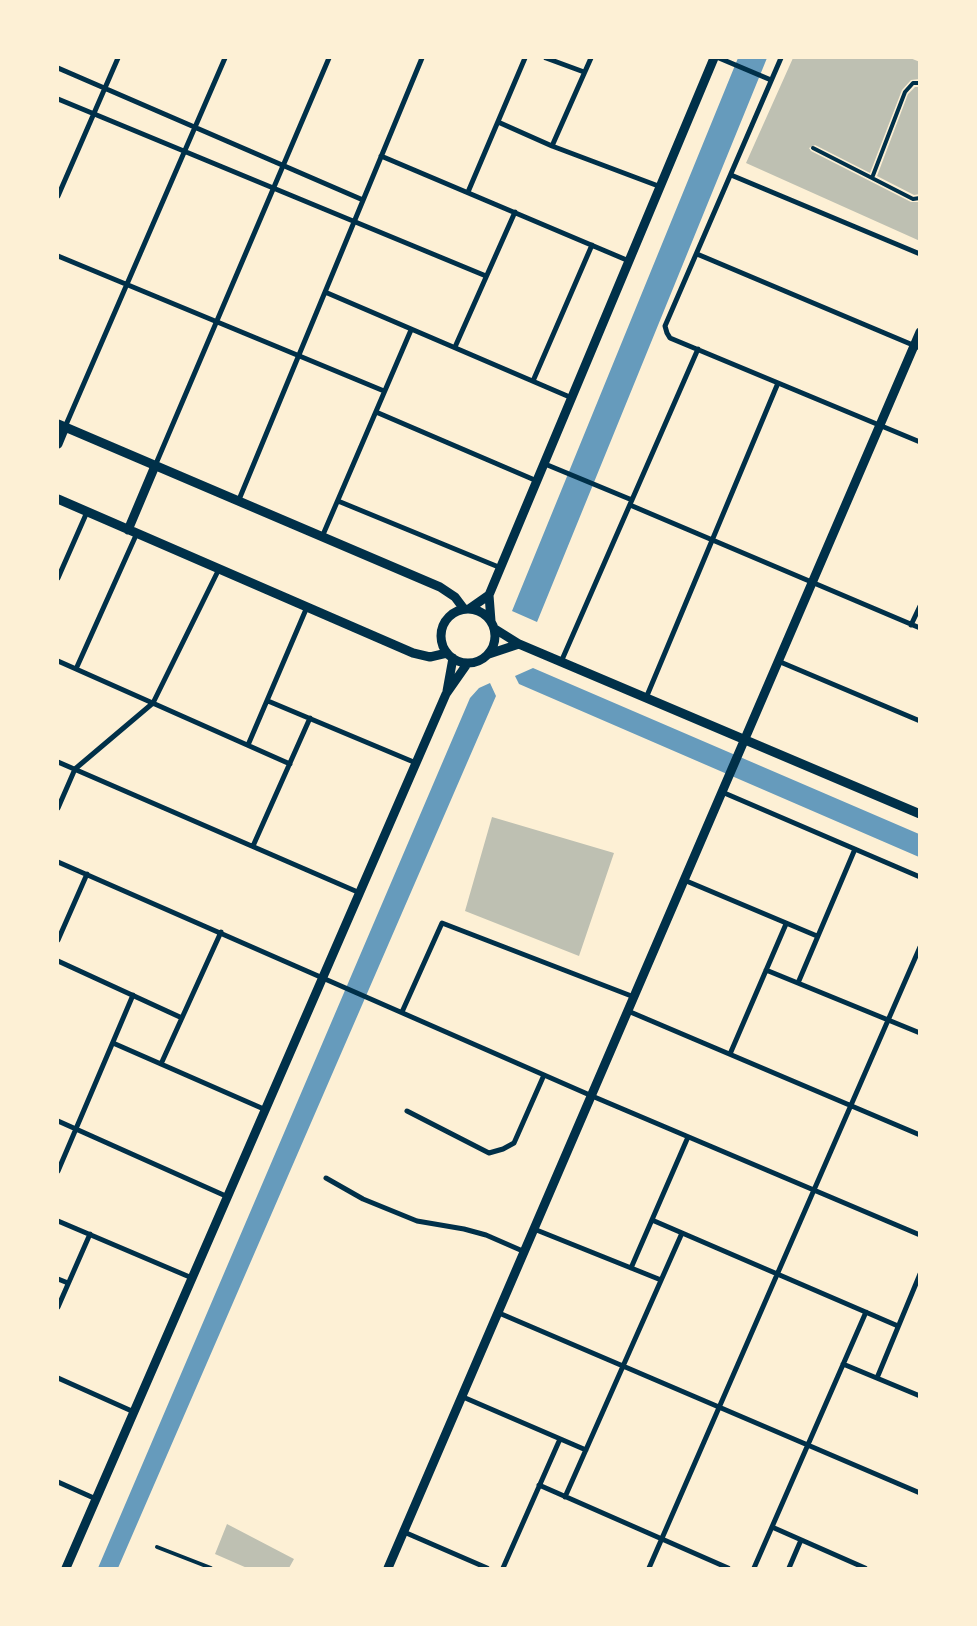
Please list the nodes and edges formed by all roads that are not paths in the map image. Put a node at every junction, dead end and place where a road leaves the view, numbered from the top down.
1 (118, 58) edge
2 (225, 58) edge
3 (329, 58) edge
4 (420, 58) edge
5 (525, 58) edge
6 (546, 58) edge
7 (591, 58) edge
8 (714, 58) edge
9 (719, 58) edge
10 (781, 58) edge
11 (58, 68) edge
12 (584, 72) junction
13 (771, 80) junction
14 (920, 83) edge
15 (105, 88) junction
16 (58, 100) edge
17 (94, 114) junction
18 (498, 122) junction
19 (195, 127) junction
20 (552, 146) junction
21 (813, 148) dead end
22 (184, 152) junction
23 (381, 156) junction
24 (283, 165) junction
25 (731, 175) junction
26 (872, 178) junction
27 (661, 187) junction
28 (274, 188) junction
29 (468, 192) junction
30 (58, 196) edge
31 (920, 198) edge
32 (363, 200) junction
33 (515, 212) junction
34 (354, 222) junction
35 (592, 245) junction
36 (697, 254) junction
37 (920, 254) edge
38 (58, 256) edge
39 (630, 261) junction
40 (486, 276) junction
41 (127, 284) junction
42 (325, 292) junction
43 (217, 322) junction
44 (410, 330) junction
45 (920, 332) edge
46 (917, 346) edge
47 (455, 347) junction
48 (698, 350) junction
49 (298, 355) junction
50 (533, 381) junction
51 (778, 383) junction
52 (384, 391) junction
53 (572, 398) junction
54 (376, 412) junction
55 (61, 425) edge
56 (879, 426) junction
57 (920, 442) edge
58 (58, 444) edge
59 (544, 464) junction
60 (155, 466) junction
61 (537, 481) junction
62 (58, 499) edge
63 (338, 500) junction
64 (238, 502) junction
65 (631, 503) junction
66 (87, 512) junction
67 (132, 531) junction
68 (322, 537) junction
69 (712, 540) junction
70 (501, 568) junction
71 (219, 569) junction
72 (58, 578) edge
73 (812, 582) junction
74 (489, 595) junction
75 (920, 606) edge
76 (307, 607) junction
77 (467, 609) junction
78 (911, 624) junction
79 (493, 625) junction
80 (920, 628) edge
81 (519, 644) junction
82 (489, 654) junction
83 (450, 656) junction
84 (778, 661) junction
85 (58, 662) edge
86 (561, 662) junction
87 (467, 664) junction
88 (76, 670) junction
89 (446, 694) junction
90 (646, 698) junction
91 (268, 701) junction
92 (153, 703) junction
93 (310, 718) junction
94 (920, 721) edge
95 (744, 740) junction
96 (248, 745) junction
97 (58, 762) edge
98 (416, 763) junction
99 (290, 764) junction
100 (75, 770) junction
101 (722, 792) junction
102 (58, 808) edge
103 (920, 814) edge
104 (253, 846) junction
105 (855, 849) junction
106 (58, 862) edge
107 (86, 874) junction
108 (920, 877) edge
109 (684, 880) junction
110 (360, 892) junction
111 (58, 921) edge
112 (64, 924) junction
113 (786, 924) junction
114 (222, 932) junction
115 (817, 936) junction
116 (58, 940) edge
117 (920, 947) edge
118 (58, 961) edge
119 (766, 970) junction
120 (323, 977) junction
121 (798, 983) junction
122 (133, 995) junction
123 (634, 997) junction
124 (628, 1011) junction
125 (402, 1012) junction
126 (182, 1018) junction
127 (888, 1020) junction
128 (920, 1033) edge
129 (113, 1043) junction
130 (730, 1054) junction
131 (161, 1064) junction
132 (544, 1075) junction
133 (592, 1096) junction
134 (850, 1105) junction
135 (266, 1110) junction
136 (407, 1111) dead end
137 (58, 1122) edge
138 (76, 1129) junction
139 (920, 1135) edge
140 (688, 1137) junction
141 (58, 1171) edge
142 (326, 1178) dead end
143 (813, 1190) junction
144 (228, 1196) junction
145 (652, 1220) junction
146 (58, 1221) edge
147 (534, 1230) junction
148 (682, 1233) junction
149 (90, 1234) junction
150 (920, 1236) edge
151 (525, 1252) junction
152 (631, 1268) junction
153 (777, 1274) junction
154 (920, 1274) edge
155 (192, 1278) junction
156 (58, 1279) edge
157 (661, 1280) junction
158 (68, 1283) junction
159 (58, 1307) edge
160 (866, 1312) junction
161 (499, 1313) junction
162 (898, 1326) junction
163 (843, 1364) junction
164 (623, 1366) junction
165 (58, 1378) edge
166 (877, 1378) junction
167 (920, 1396) edge
168 (463, 1397) junction
169 (719, 1407) junction
170 (134, 1412) junction
171 (560, 1439) junction
172 (808, 1445) junction
173 (586, 1450) junction
174 (58, 1482) edge
175 (539, 1485) junction
176 (920, 1492) edge
177 (565, 1496) junction
178 (96, 1499) junction
179 (772, 1527) junction
180 (404, 1532) junction
181 (662, 1539) junction
182 (801, 1540) junction
183 (158, 1547) dead end
184 (66, 1568) edge
185 (211, 1568) edge
186 (388, 1568) edge
187 (487, 1568) edge
188 (502, 1568) edge
189 (649, 1568) edge
190 (728, 1568) edge
191 (754, 1568) edge
192 (789, 1568) edge
193 (865, 1568) edge

1 - 15 street
2 - 19 street
3 - 24 street
4 - 23 street
5 - 18 street
6 - 12 street
7 - 12 street
8 - 27 street
9 - 13 street
10 - 13 street
11 - 15 street
12 - 20 street
13 - 25 street
14 - 26 lane
15 - 17 street
15 - 19 street
16 - 17 street
17 - 22 street
17 - 30 street
18 - 20 street
18 - 29 street
19 - 22 street
19 - 24 street
20 - 27 street
21 - 26 lane
22 - 28 street
22 - 41 street
23 - 29 street
23 - 32 street
24 - 28 street
24 - 32 street
25 - 36 street
25 - 37 street
26 - 31 lane
27 - 39 street
28 - 34 street
28 - 43 street
29 - 33 street
32 - 34 street
33 - 35 street
33 - 40 street
34 - 40 street
34 - 42 street
35 - 39 street
35 - 50 street
36 - 46 street
36 - 48 street
38 - 41 street
39 - 53 street
40 - 47 street
41 - 43 street
41 - 55 street
42 - 44 street
42 - 49 street
43 - 49 street
43 - 60 street
44 - 47 street
44 - 52 street
45 - 46 street
46 - 56 street
47 - 50 street
48 - 51 street
48 - 65 street
49 - 52 street
49 - 64 street
50 - 53 street
51 - 56 street
51 - 69 street
52 - 54 street
53 - 59 street
54 - 61 street
54 - 63 street
55 - 58 street
55 - 60 street
56 - 57 street
56 - 73 street
59 - 61 street
59 - 65 street
60 - 64 street
60 - 67 street
61 - 70 street
62 - 66 street
63 - 68 street
63 - 70 street
64 - 68 street
65 - 69 street
65 - 86 street
66 - 67 street
66 - 72 street
67 - 71 street
67 - 88 street
68 - 77 street
69 - 73 street
69 - 90 street
70 - 74 street
71 - 76 street
71 - 92 street
73 - 78 street
73 - 84 street
74 - 77 street
74 - 79 street
75 - 78 street
76 - 83 street
76 - 91 street
77 - 79 street
77 - 83 street
78 - 80 street
79 - 81 street
79 - 82 street
81 - 82 street
81 - 86 street
82 - 87 street
83 - 87 street
83 - 89 street
84 - 94 street
84 - 95 street
85 - 88 street
86 - 90 street
87 - 89 street
88 - 92 street
89 - 98 street
90 - 95 street
91 - 93 street
91 - 96 street
92 - 96 street
92 - 100 street
93 - 98 street
93 - 99 street
95 - 101 street
95 - 103 street
96 - 99 street
97 - 100 street
98 - 110 street
99 - 104 street
100 - 102 street
100 - 104 street
101 - 105 street
101 - 109 street
104 - 110 street
105 - 108 street
105 - 115 street
106 - 107 street
107 - 112 street
107 - 114 street
109 - 113 street
109 - 123 street
110 - 120 street
111 - 112 street
112 - 116 street
113 - 115 street
113 - 119 street
114 - 120 street
114 - 126 street
115 - 121 street
117 - 127 street
118 - 122 street
119 - 121 street
119 - 130 street
120 - 125 street
120 - 135 street
121 - 127 street
122 - 126 street
122 - 129 street
123 - 124 street
123 - 125 street
124 - 130 street
124 - 133 street
125 - 132 street
126 - 131 street
127 - 128 street
127 - 134 street
129 - 131 street
129 - 138 street
130 - 134 street
131 - 135 street
132 - 133 street
132 - 136 street
133 - 140 street
133 - 147 street
134 - 139 street
134 - 143 street
135 - 144 street
137 - 138 street
138 - 141 street
138 - 144 street
140 - 143 street
140 - 145 street
142 - 151 street
143 - 150 street
143 - 153 street
144 - 155 street
145 - 148 street
145 - 152 street
146 - 149 street
147 - 151 street
147 - 152 street
148 - 153 street
148 - 157 street
149 - 155 street
149 - 158 street
151 - 161 street
152 - 157 street
153 - 160 street
153 - 169 street
154 - 162 street
155 - 170 street
156 - 158 street
157 - 164 street
158 - 159 street
160 - 162 street
160 - 163 street
161 - 164 street
161 - 168 street
162 - 166 street
163 - 166 street
163 - 172 street
164 - 169 street
164 - 173 street
165 - 170 street
166 - 167 street
168 - 171 street
168 - 180 street
169 - 172 street
169 - 181 street
170 - 178 street
171 - 173 street
171 - 175 street
172 - 176 street
172 - 179 street
173 - 177 street
174 - 178 street
175 - 177 street
175 - 188 street
177 - 181 street
178 - 184 street
179 - 182 street
179 - 191 street
180 - 186 street
180 - 187 street
181 - 189 street
181 - 190 street
182 - 192 street
182 - 193 street
183 - 185 lane

